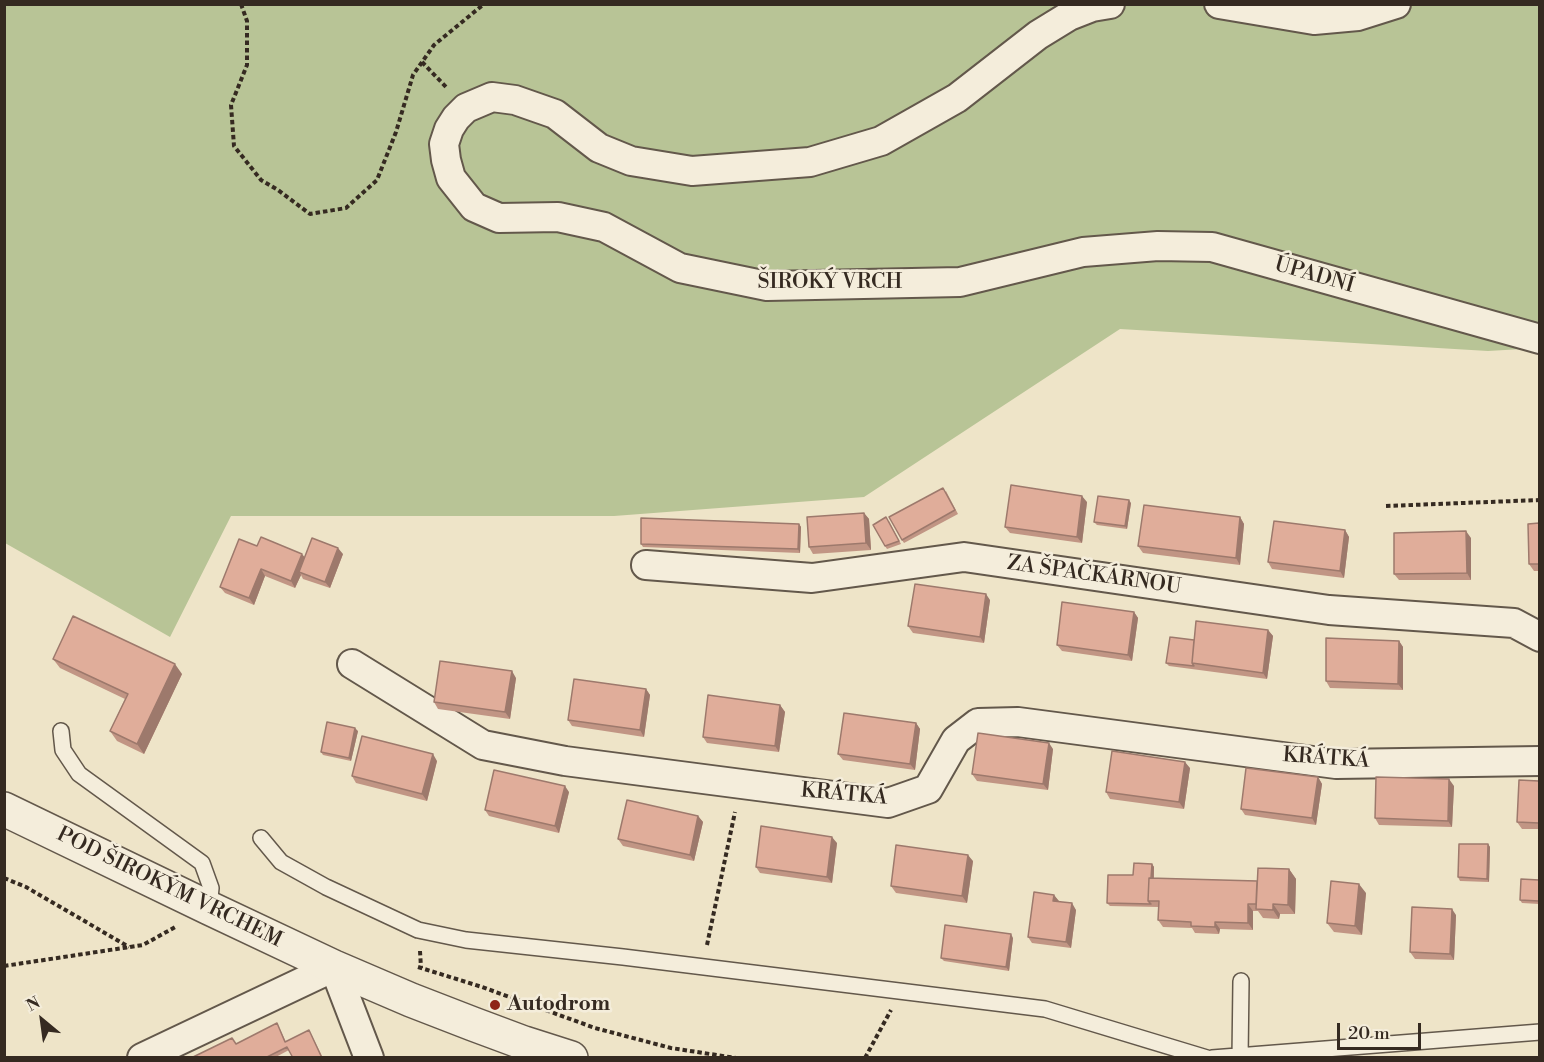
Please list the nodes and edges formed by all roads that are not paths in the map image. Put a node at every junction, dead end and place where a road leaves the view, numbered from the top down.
1 (1110, 4) edge
2 (1220, 4) edge
3 (1396, 4) edge
4 (1083, 252) joint
5 (1539, 339) edge
6 (646, 565) dead end
7 (1539, 637) edge
8 (352, 664) dead end
9 (61, 731) dead end
10 (1539, 761) edge
11 (4, 809) edge
12 (261, 838) dead end
13 (209, 908) junction
14 (334, 967) junction
15 (1241, 981) dead end
16 (1539, 1032) edge
17 (1240, 1056) edge
18 (142, 1058) edge
19 (369, 1058) edge
20 (571, 1058) edge
21 (1207, 1058) edge
22 (1212, 1058) edge

1 - 4 street, ŠIROKÝ VRCH
2 - 3 street
4 - 5 street, ÚPADNÍ
6 - 7 street, ZA ŠPAČKÁRNOU
8 - 10 street, KRÁTKÁ
9 - 13 lane
11 - 13 street, POD ŠIROKÝM VRCHEM
12 - 21 lane
13 - 14 street, POD ŠIROKÝM VRCHEM
14 - 18 street
14 - 19 street
14 - 20 street, POD ŠIROKÝM VRCHEM
15 - 17 lane
16 - 17 lane
17 - 22 lane

